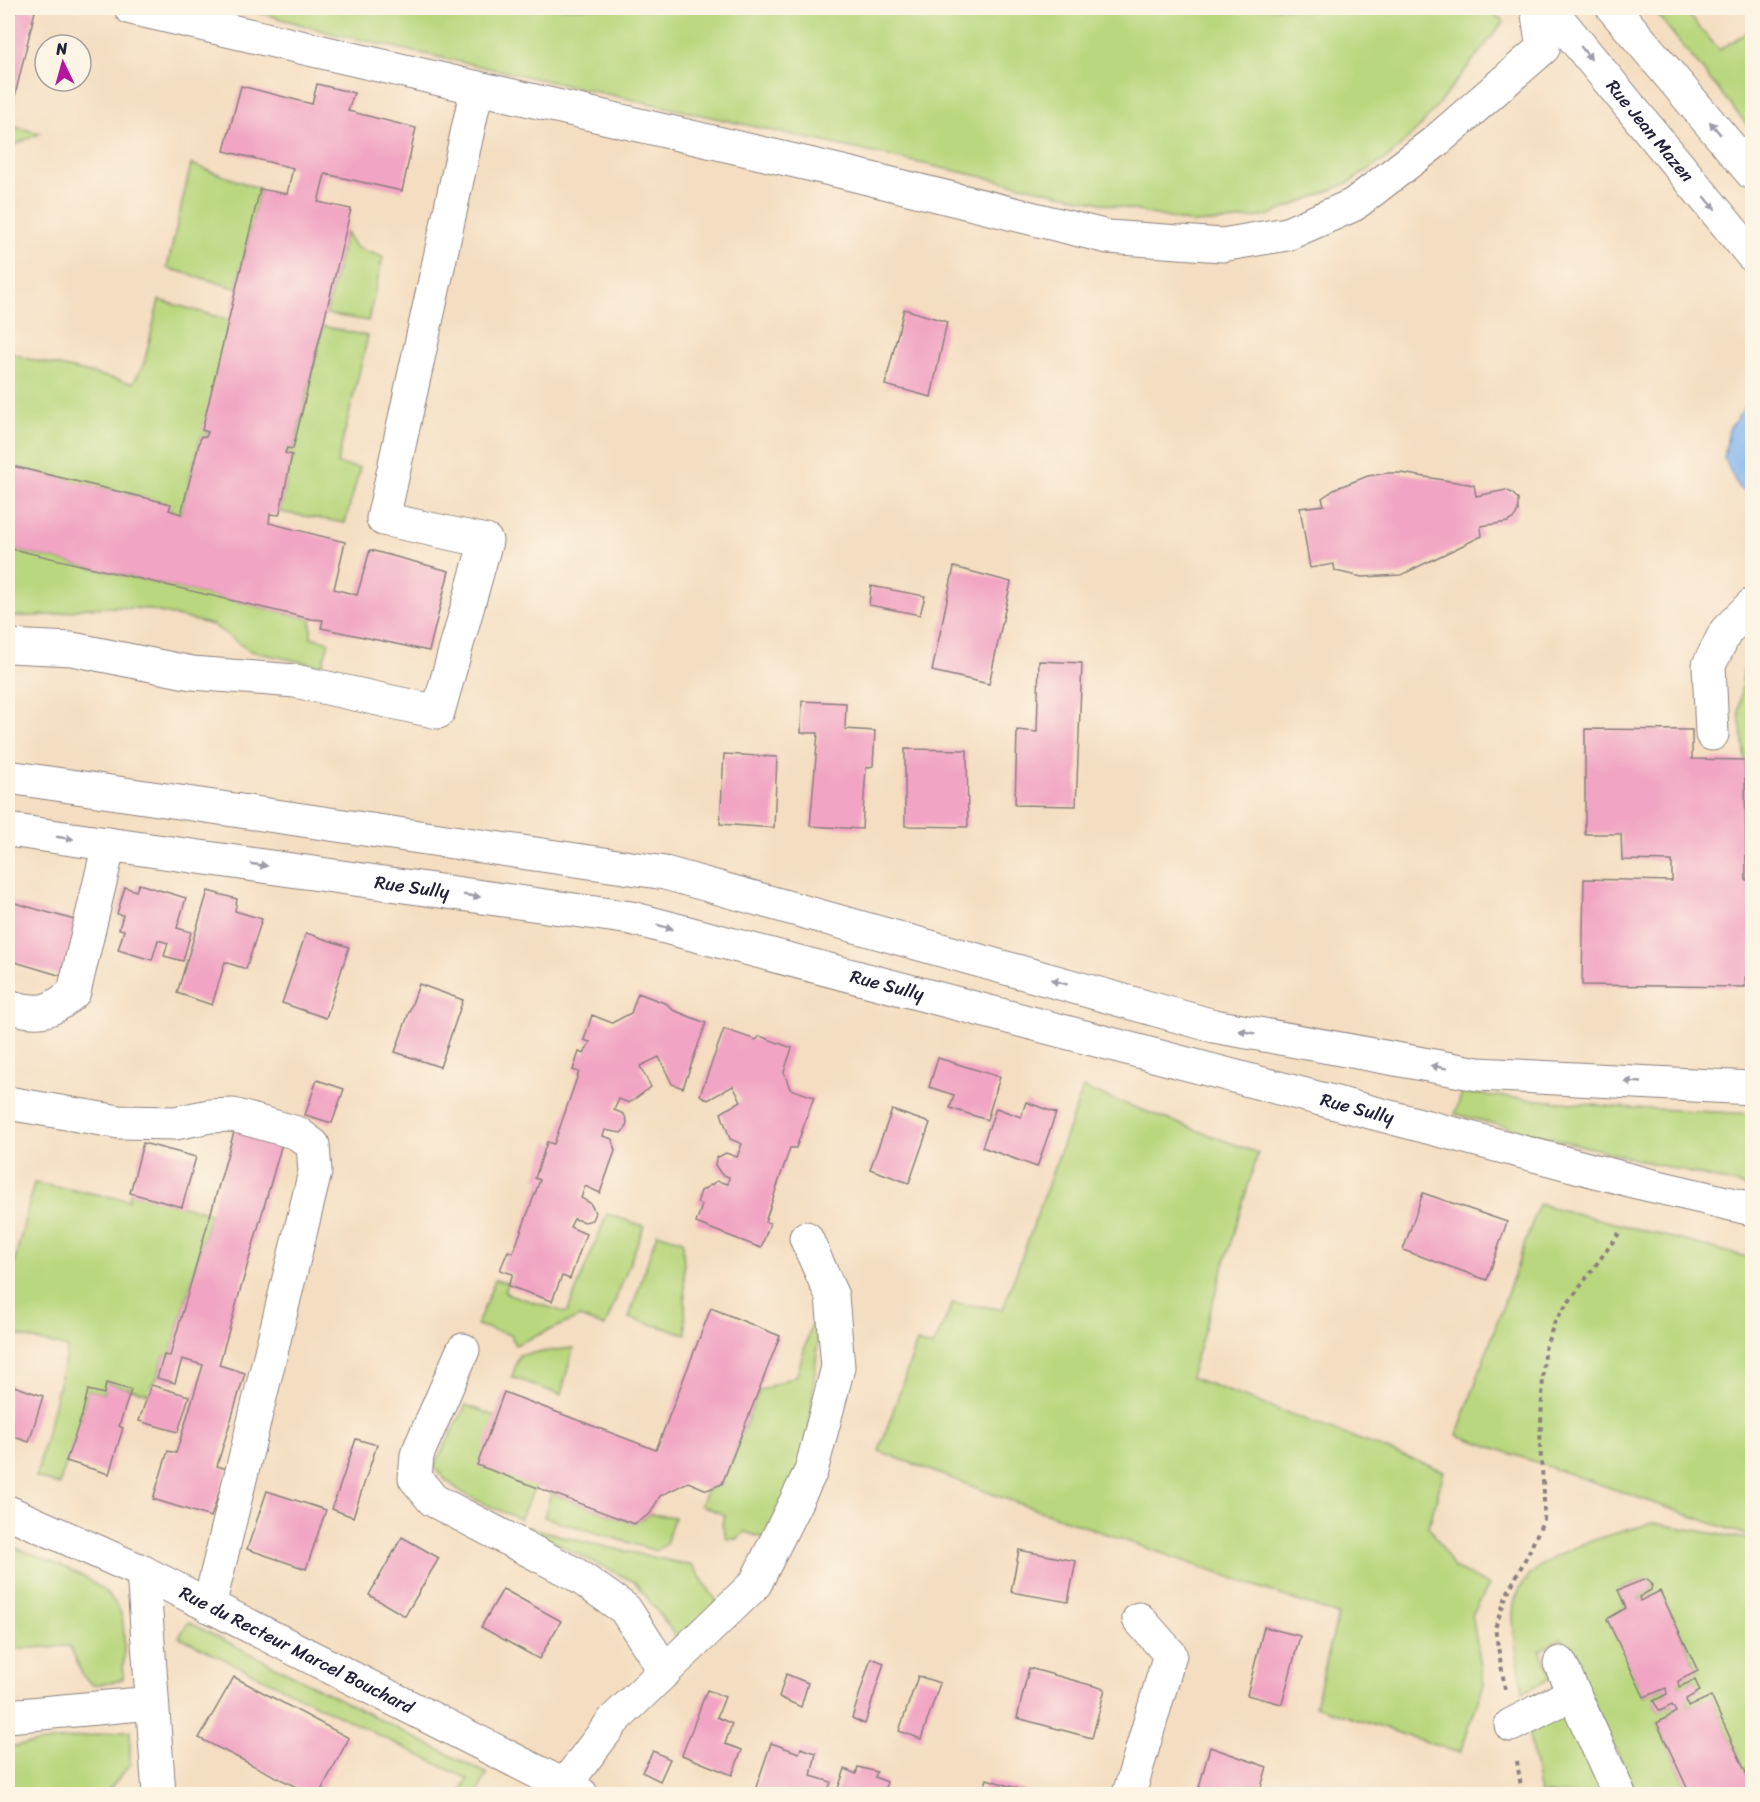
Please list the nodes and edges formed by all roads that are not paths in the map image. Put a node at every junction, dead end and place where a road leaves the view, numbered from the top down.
1 (131, 8) edge
2 (1537, 8) edge
3 (1549, 8) edge
4 (1613, 8) edge
5 (477, 88) junction
6 (1752, 173) edge
7 (1752, 255) edge
8 (1752, 605) edge
9 (8, 646) edge
10 (1712, 734) dead end
11 (8, 777) edge
12 (8, 830) edge
13 (109, 844) junction
14 (8, 1006) edge
15 (1752, 1088) edge
16 (8, 1103) edge
17 (1752, 1209) edge
18 (806, 1238) dead end
19 (462, 1350) dead end
20 (8, 1512) edge
21 (142, 1572) junction
22 (209, 1606) junction
23 (1139, 1619) dead end
24 (1560, 1663) dead end
25 (665, 1671) junction
26 (1574, 1693) junction
27 (152, 1702) junction
28 (8, 1716) edge
29 (1511, 1725) dead end
30 (158, 1779) edge
31 (572, 1790) edge
32 (134, 1794) edge
33 (1129, 1794) edge
34 (1619, 1794) edge

1 - 5 main road
2 - 5 main road
3 -> 7 main road, Rue Jean Mazen
6 -> 4 main road
5 - 9 main road
8 - 10 main road
15 -> 11 main road
12 -> 13 main road, Rue Sully
13 - 14 main road
13 -> 17 main road, Rue Sully
16 - 22 main road
18 - 25 main road
19 - 25 main road
20 - 21 main road, Rue du Recteur Marcel Bouchard
21 - 22 main road, Rue du Recteur Marcel Bouchard
21 - 27 main road
22 - 31 main road, Rue du Recteur Marcel Bouchard
23 - 33 main road
24 - 26 main road
25 - 31 main road
26 - 29 main road
26 - 34 main road
27 - 28 main road
27 - 30 main road
30 - 32 main road

